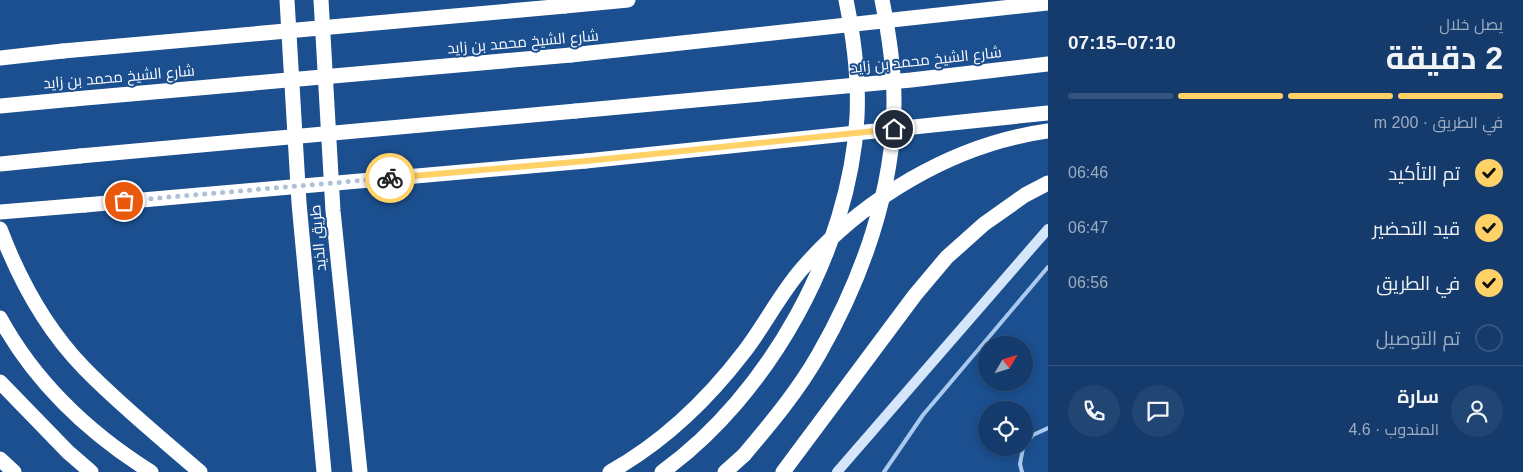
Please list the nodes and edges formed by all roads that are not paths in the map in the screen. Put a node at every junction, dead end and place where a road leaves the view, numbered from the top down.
1 (287, 0) edge
2 (320, 0) edge
3 (628, 0) edge
4 (846, 0) edge
5 (882, 0) edge
6 (1048, 3) edge
7 (0, 58) edge
8 (1048, 64) edge
9 (0, 106) edge
10 (1048, 113) edge
11 (1048, 131) edge
12 (0, 164) edge
13 (1048, 183) edge
14 (0, 212) edge
15 (0, 229) edge
16 (1048, 229) edge
17 (1048, 267) edge
18 (0, 318) edge
19 (0, 382) edge
20 (1048, 428) edge
21 (1033, 434) edge
22 (1021, 456) edge
23 (0, 459) edge
24 (14, 472) edge
25 (91, 472) edge
26 (151, 472) edge
27 (200, 472) edge
28 (324, 472) edge
29 (360, 472) edge
30 (610, 472) edge
31 (662, 472) edge
32 (725, 472) edge
33 (783, 472) edge
34 (837, 472) edge
35 (884, 472) edge
36 (1022, 472) edge

1 - 28 highway, طريق الذيد
2 - 29 highway, طريق الذيد
3 - 7 highway, bridge
4 - 31 highway, bridge
5 - 32 highway, bridge
6 - 9 highway, شارع الشيخ محمد بن زايد, bridge
8 - 12 highway, شارع الشيخ محمد بن زايد, bridge
10 - 14 highway, bridge
11 - 30 highway
13 - 33 highway
15 - 27 highway
16 - 34 street
17 - 35 lane
18 - 26 highway
19 - 25 highway
20 - 21 lane
22 - 36 lane
23 - 24 highway

